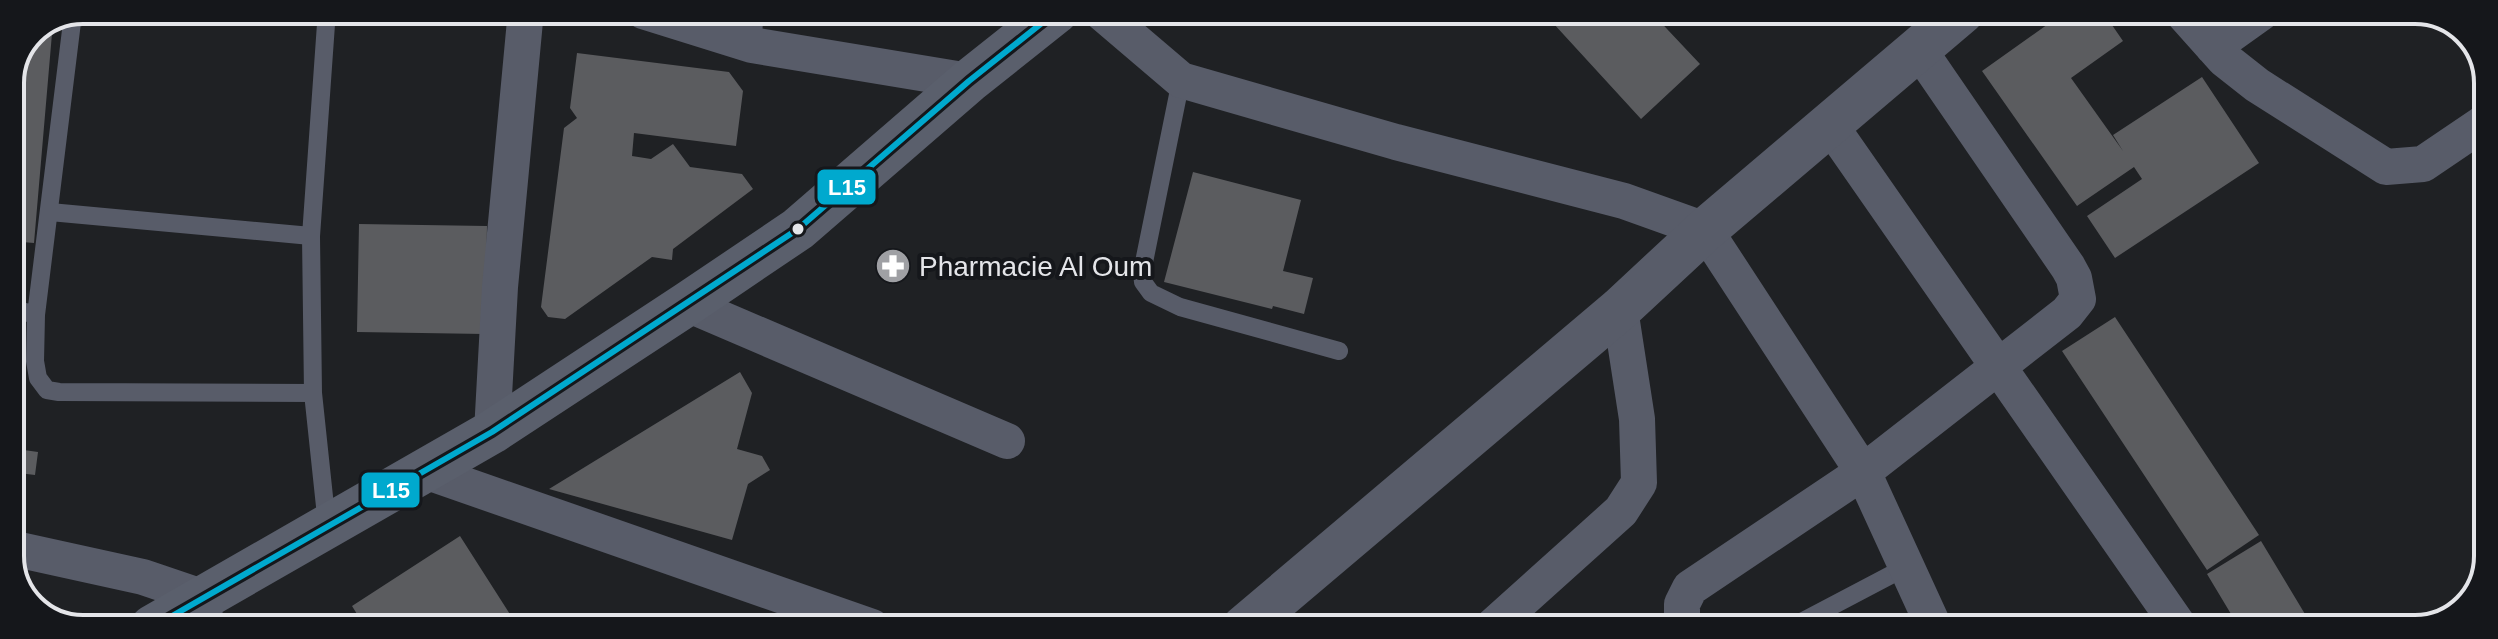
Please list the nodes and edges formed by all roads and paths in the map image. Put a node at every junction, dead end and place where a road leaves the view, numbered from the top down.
1 (326, 24) edge
2 (525, 24) edge
3 (727, 24) edge
4 (1041, 24) edge
5 (1115, 24) edge
6 (1948, 24) edge
7 (2193, 24) edge
8 (2245, 24) edge
9 (72, 25) edge
10 (753, 28) edge
11 (2213, 47) junction
12 (1919, 50) junction
13 (1181, 80) junction
14 (969, 81) junction
15 (1830, 125) junction
16 (2474, 129) edge
17 (50, 212) junction
18 (1705, 230) junction
19 (311, 236) junction
20 (687, 304) junction
21 (1620, 309) junction
22 (24, 312) edge
23 (36, 315) junction
24 (1339, 351) dead end
25 (1998, 366) junction
26 (313, 393) junction
27 (492, 432) junction
28 (1007, 441) dead end
29 (422, 470) junction
30 (1863, 472) junction
31 (327, 525) junction
32 (24, 551) edge
33 (1906, 567) junction
34 (184, 615) edge
35 (187, 615) edge
36 (838, 615) edge
37 (1258, 615) edge
38 (1505, 615) edge
39 (1682, 615) edge
40 (1815, 615) edge
41 (1928, 615) edge
42 (2171, 615) edge

1 - 19 lane
2 - 27 street
3 - 10 street
4 - 14 main road
5 - 13 street
6 - 12 street
7 - 11 street
8 - 11 street
9 - 17 lane
10 - 14 street
11 - 16 street
12 - 15 street
12 - 25 street
13 - 18 street
13 - 24 lane
14 - 20 main road
15 - 18 street
15 - 25 street
17 - 19 lane
17 - 23 lane
18 - 21 street
18 - 30 street
19 - 26 lane
20 - 27 main road
20 - 28 street
21 - 37 street
21 - 38 street
22 - 23 lane
23 - 26 lane
25 - 30 street
25 - 42 street
26 - 31 lane
27 - 29 main road
29 - 31 main road
29 - 36 street
30 - 33 street
30 - 39 street
31 - 35 main road
32 - 34 street
33 - 40 lane
33 - 41 street

